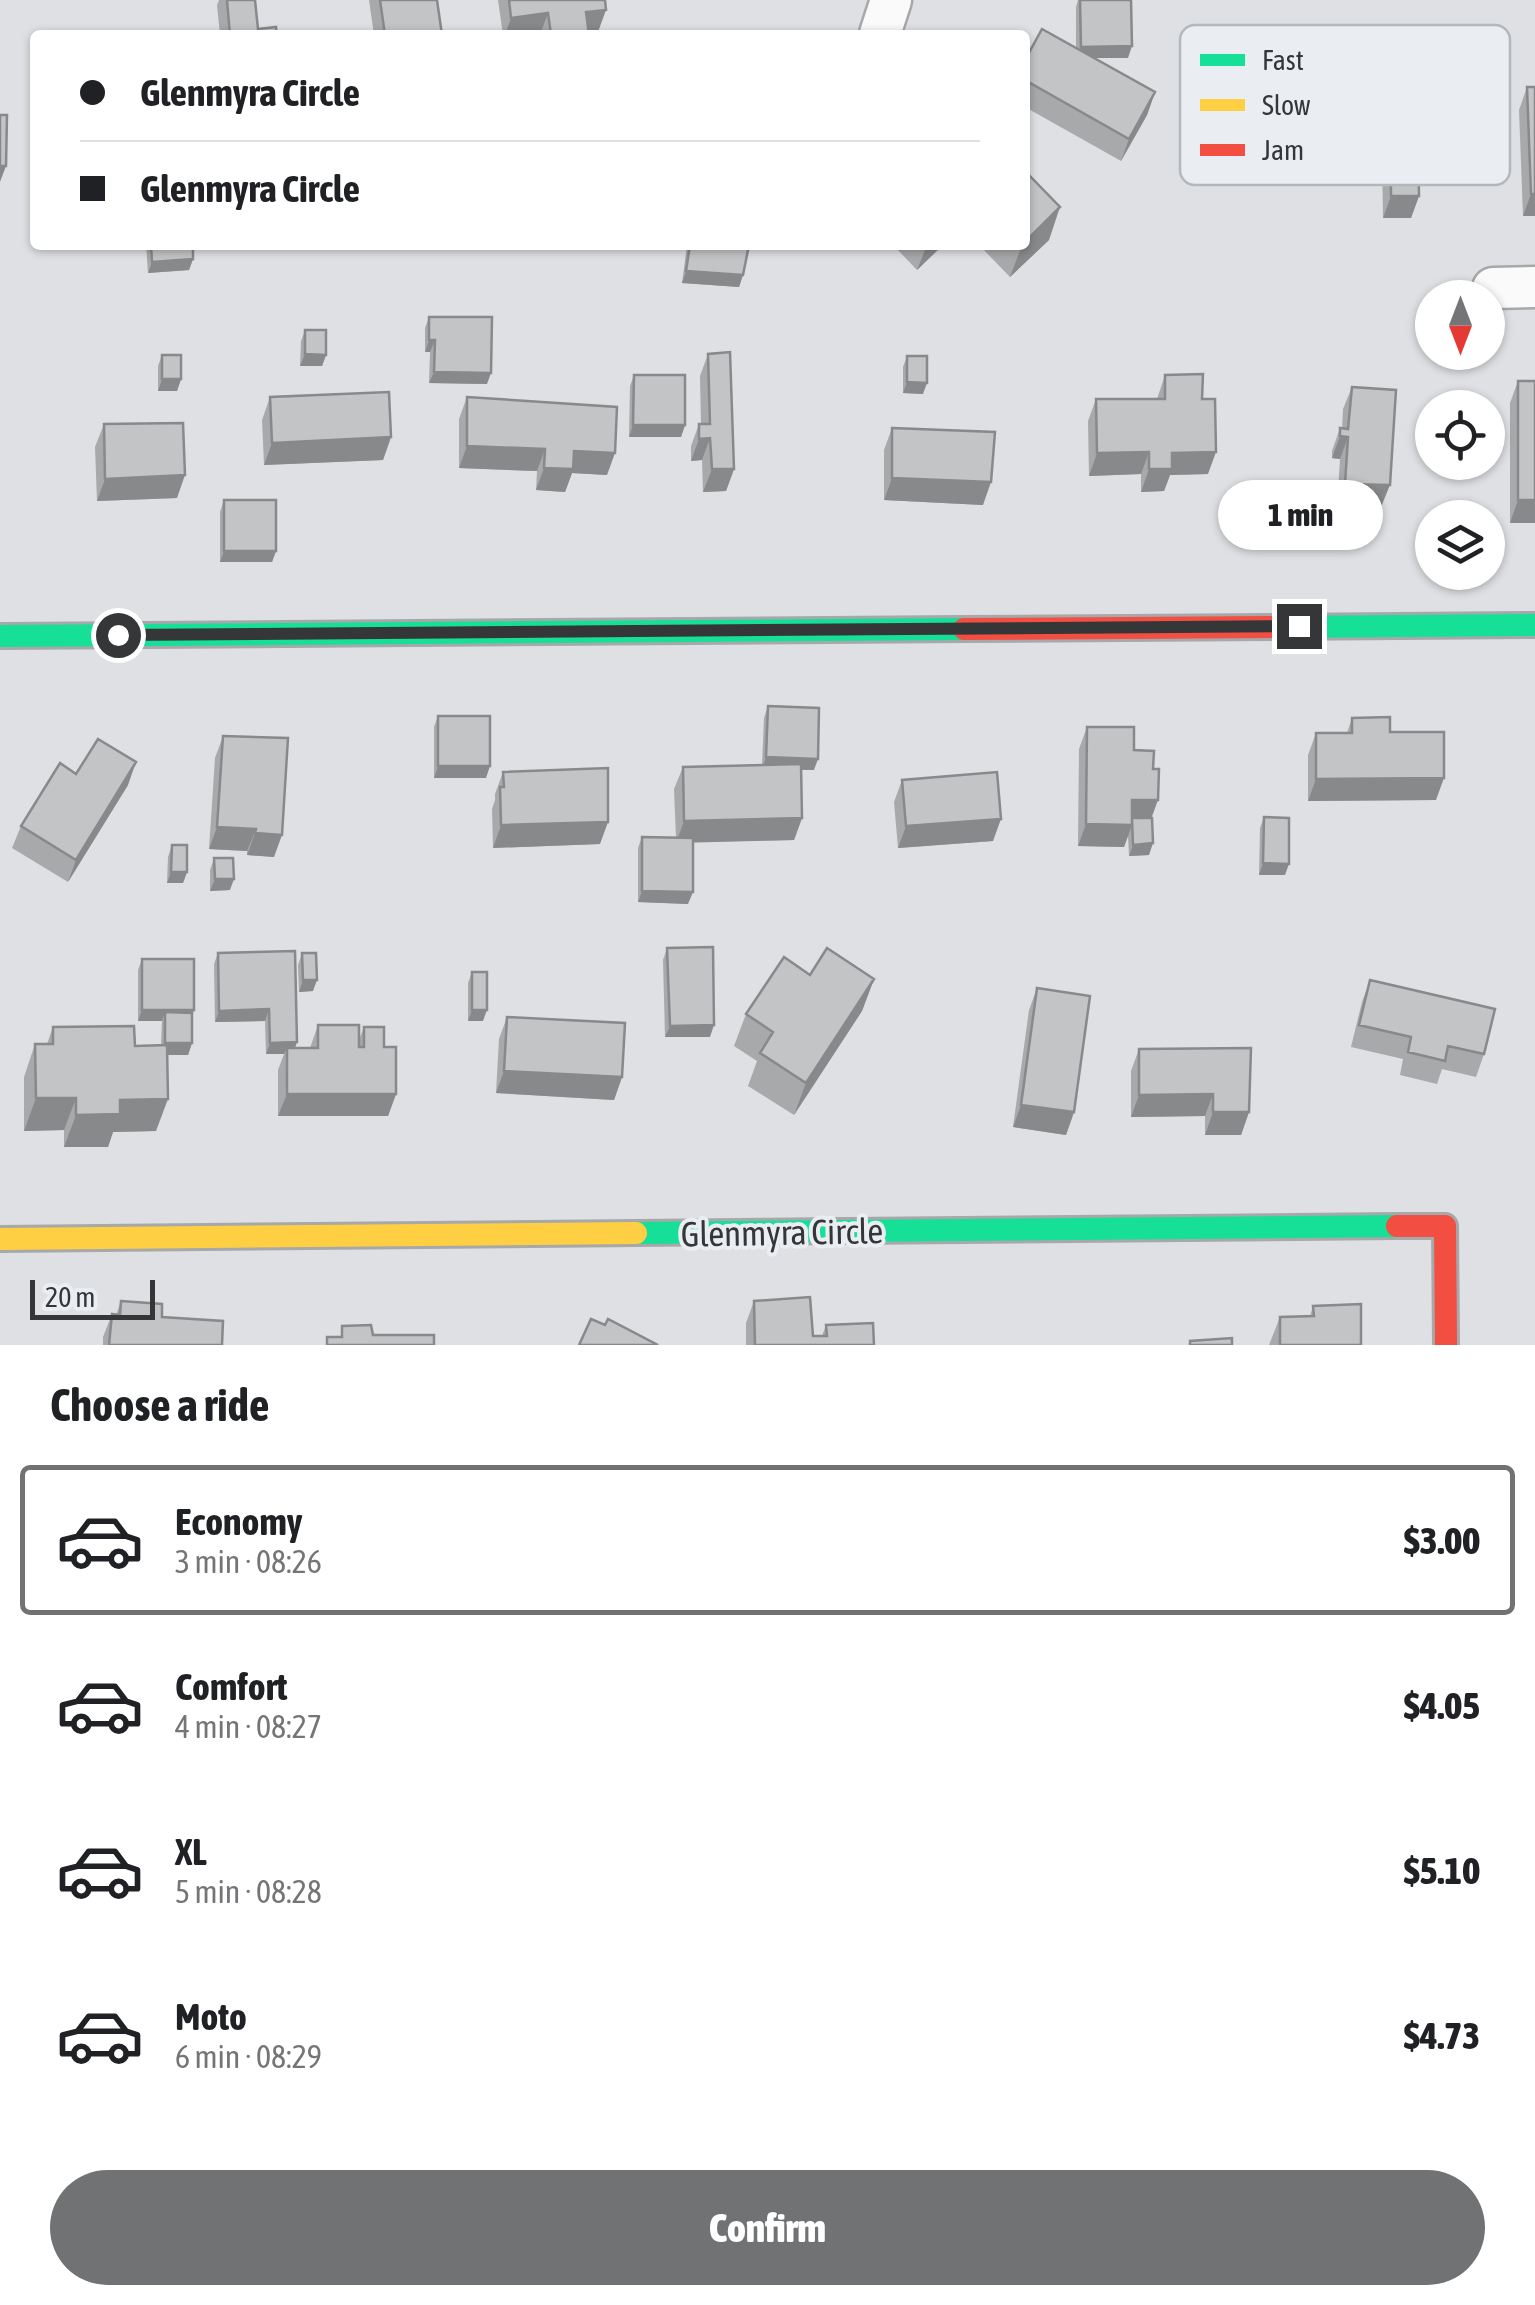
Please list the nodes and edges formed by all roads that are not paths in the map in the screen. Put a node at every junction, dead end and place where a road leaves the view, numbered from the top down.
1 (1535, 287) edge
2 (1505, 288) edge
3 (1535, 625) edge
4 (0, 636) edge
5 (0, 1239) edge
6 (1446, 1345) edge

1 - 2 street
3 - 4 street
5 - 6 street, Glenmyra Circle

